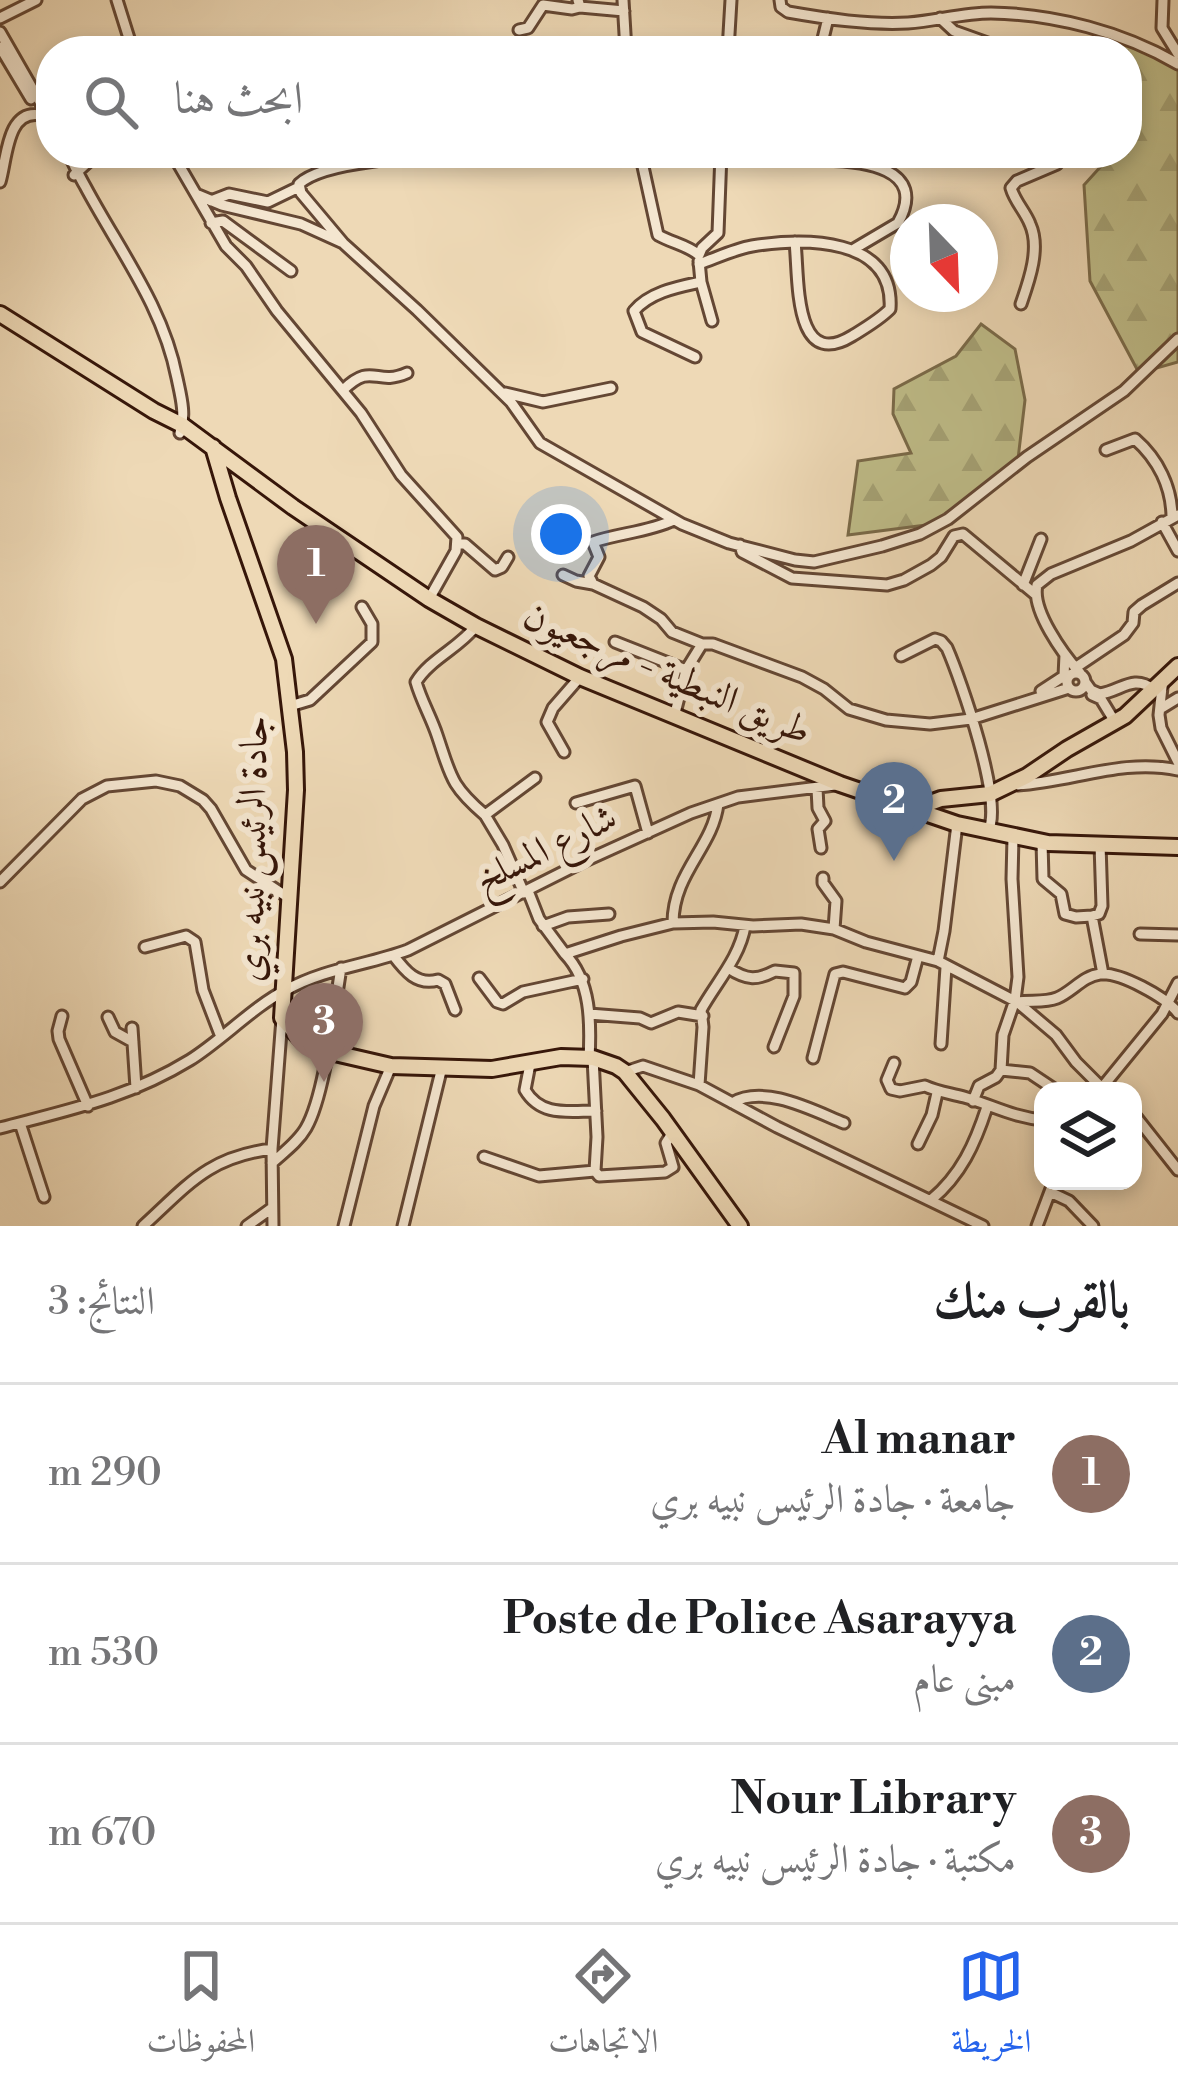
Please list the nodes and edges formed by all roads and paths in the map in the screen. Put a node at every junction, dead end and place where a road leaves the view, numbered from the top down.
1 (117, 0) edge
2 (731, 0) edge
3 (779, 0) edge
4 (1163, 0) edge
5 (29, 1) edge
6 (579, 3) edge
7 (623, 6) edge
8 (828, 18) junction
9 (0, 19) edge
10 (940, 19) junction
11 (519, 30) dead end
12 (0, 32) edge
13 (128, 36) edge
14 (625, 36) edge
15 (729, 36) edge
16 (824, 36) edge
17 (968, 36) edge
18 (1116, 36) edge
19 (0, 47) edge
20 (1142, 48) edge
21 (1178, 54) edge
22 (1178, 64) edge
23 (36, 101) edge
24 (36, 103) edge
25 (36, 112) edge
26 (73, 168) edge
27 (85, 168) edge
28 (181, 168) edge
29 (340, 168) edge
30 (643, 168) edge
31 (720, 168) edge
32 (883, 168) edge
33 (1048, 168) edge
34 (78, 176) junction
35 (0, 182) edge
36 (299, 187) junction
37 (198, 195) junction
38 (211, 201) junction
39 (211, 223) junction
40 (795, 242) junction
41 (343, 243) junction
42 (853, 249) junction
43 (699, 260) junction
44 (291, 271) dead end
45 (701, 282) junction
46 (1021, 304) dead end
47 (0, 314) edge
48 (712, 321) dead end
49 (1178, 339) edge
50 (695, 357) dead end
51 (407, 373) dead end
52 (611, 388) dead end
53 (343, 390) junction
54 (500, 392) junction
55 (181, 429) junction
56 (211, 450) junction
57 (1106, 450) dead end
58 (1171, 518) edge
59 (674, 520) junction
60 (1041, 539) dead end
61 (458, 544) junction
62 (740, 545) junction
63 (1178, 550) edge
64 (508, 556) dead end
65 (563, 575) dead end
66 (1178, 583) edge
67 (593, 584) junction
68 (1023, 585) junction
69 (1035, 594) junction
70 (429, 599) junction
71 (362, 608) dead end
72 (476, 626) junction
73 (615, 642) dead end
74 (702, 644) junction
75 (901, 656) dead end
76 (1178, 666) edge
77 (686, 670) junction
78 (580, 677) junction
79 (1075, 679) junction
80 (1158, 683) junction
81 (1178, 698) edge
82 (290, 706) junction
83 (1160, 709) junction
84 (674, 717) junction
85 (971, 719) junction
86 (1115, 723) junction
87 (564, 752) dead end
88 (1178, 766) edge
89 (535, 778) dead end
90 (840, 784) junction
91 (1011, 785) junction
92 (817, 788) junction
93 (990, 794) junction
94 (576, 803) dead end
95 (718, 804) junction
96 (911, 810) junction
97 (485, 815) junction
98 (957, 824) junction
99 (988, 831) junction
100 (648, 833) junction
101 (1013, 837) junction
102 (1042, 842) junction
103 (1100, 844) junction
104 (1178, 847) edge
105 (821, 848) dead end
106 (823, 878) dead end
107 (0, 881) edge
108 (526, 892) junction
109 (289, 898) junction
110 (609, 914) dead end
111 (1092, 916) junction
112 (673, 923) junction
113 (543, 926) junction
114 (746, 926) junction
115 (834, 929) junction
116 (1140, 934) dead end
117 (1178, 934) edge
118 (145, 947) dead end
119 (565, 954) junction
120 (393, 956) junction
121 (918, 956) junction
122 (942, 964) junction
123 (341, 968) junction
124 (728, 968) junction
125 (1103, 974) junction
126 (479, 978) dead end
127 (583, 979) junction
128 (1178, 983) edge
129 (284, 991) junction
130 (1016, 1001) junction
131 (1169, 1002) junction
132 (455, 1010) dead end
133 (1178, 1013) edge
134 (589, 1014) junction
135 (62, 1016) dead end
136 (703, 1016) junction
137 (108, 1017) dead end
138 (282, 1018) junction
139 (132, 1028) dead end
140 (221, 1037) junction
141 (133, 1042) junction
142 (941, 1044) dead end
143 (774, 1047) dead end
144 (326, 1051) junction
145 (813, 1058) dead end
146 (591, 1059) junction
147 (894, 1063) dead end
148 (530, 1064) junction
149 (391, 1066) junction
150 (442, 1067) junction
151 (1001, 1070) junction
152 (625, 1072) junction
153 (1044, 1082) edge
154 (1095, 1082) edge
155 (1108, 1082) edge
156 (699, 1085) junction
157 (136, 1088) junction
158 (937, 1093) junction
159 (973, 1101) junction
160 (732, 1103) junction
161 (88, 1106) junction
162 (987, 1107) junction
163 (596, 1111) junction
164 (1034, 1119) edge
165 (20, 1123) junction
166 (844, 1123) dead end
167 (1142, 1124) edge
168 (0, 1127) edge
169 (673, 1132) junction
170 (918, 1144) dead end
171 (272, 1149) junction
172 (484, 1157) dead end
173 (272, 1163) junction
174 (1178, 1170) edge
175 (595, 1171) junction
176 (1051, 1190) edge
177 (1057, 1190) edge
178 (44, 1197) dead end
179 (931, 1200) junction
180 (272, 1207) junction
181 (1042, 1223) edge
182 (143, 1226) edge
183 (247, 1226) edge
184 (273, 1226) edge
185 (344, 1226) edge
186 (403, 1226) edge
187 (740, 1226) edge
188 (983, 1226) edge
189 (1093, 1226) edge

1 - 13 street
2 - 15 street
3 - 8 street
4 - 21 street
5 - 9 street
6 - 7 street
6 - 11 street
7 - 14 street
8 - 10 street
8 - 16 street
10 - 17 street
10 - 18 street
12 - 23 street
19 - 24 street
20 - 22 street
25 - 35 street
26 - 34 street
27 - 34 street
28 - 37 street
29 - 36 street
30 - 43 street
31 - 43 street
32 - 42 street
33 - 46 street
34 - 55 street
36 - 38 street
36 - 41 street
37 - 38 street
37 - 39 street
38 - 41 street
39 - 44 street
39 - 53 street
40 - 42 street
40 - 42 street
40 - 43 street
41 - 54 street
43 - 45 street
45 - 48 street
45 - 50 street
47 - 55 main road, طريق النبطية - مرجعيون
49 - 62 street
51 - 53 street
52 - 54 street
53 - 61 street
54 - 59 street
55 - 56 main road, طريق النبطية - مرجعيون
56 - 70 main road, طريق النبطية - مرجعيون
56 - 82 main road, جادة الرئيس نبيه بري
57 - 58 street
58 - 63 street
58 - 69 street
59 - 62 street
59 - 67 street
60 - 68 street
61 - 64 street
61 - 70 street
62 - 68 street
65 - 67 street
66 - 79 street
67 - 74 street
68 - 69 street
69 - 79 street
70 - 72 main road, طريق النبطية - مرجعيون
71 - 82 street
72 - 78 main road, طريق النبطية - مرجعيون
72 - 97 street
73 - 77 street
74 - 77 street
74 - 85 street
75 - 85 street
76 - 80 main road
77 - 84 street
78 - 84 main road, طريق النبطية - مرجعيون
78 - 87 street
79 - 80 street
79 - 85 street
79 - 86 street
80 - 83 street
80 - 86 main road
81 - 83 street
82 - 109 main road, جادة الرئيس نبيه بري
83 - 88 street
84 - 90 main road, طريق النبطية - مرجعيون
85 - 93 street
86 - 91 main road
88 - 91 street
89 - 97 street
90 - 92 street, شارع المسلخ
90 - 96 main road, طريق النبطية - مرجعيون
91 - 93 main road
92 - 95 street, شارع المسلخ
92 - 105 street
93 - 96 main road
93 - 99 street
94 - 100 street
95 - 100 street, شارع المسلخ
95 - 112 street
96 - 98 main road, طريق النبطية - مرجعيون
97 - 108 street
98 - 99 main road, طريق النبطية - مرجعيون
98 - 122 street
99 - 101 main road, طريق النبطية - مرجعيون
100 - 108 street, شارع المسلخ
101 - 102 main road, طريق النبطية - مرجعيون
101 - 130 street
102 - 103 main road, طريق النبطية - مرجعيون
102 - 111 street
103 - 104 main road, طريق النبطية - مرجعيون
103 - 111 street
106 - 115 street
107 - 109 street
108 - 113 street
108 - 120 street, شارع المسلخ
109 - 129 main road, جادة الرئيس نبيه بري
110 - 113 street
111 - 125 street
112 - 114 street
112 - 119 street
113 - 119 street
114 - 115 street
114 - 124 street
115 - 121 street
116 - 117 street
118 - 140 street
119 - 127 street
120 - 123 street, شارع المسلخ
120 - 132 street
121 - 122 street
121 - 145 street
122 - 130 street
122 - 142 street
123 - 129 street, شارع المسلخ
123 - 144 street
124 - 136 street
124 - 143 street
125 - 130 street
125 - 131 street
126 - 127 street
127 - 134 street
128 - 131 street
129 - 138 main road, جادة الرئيس نبيه بري
129 - 140 street, شارع المسلخ
130 - 151 street
130 - 154 street
131 - 133 street
131 - 155 street
134 - 136 street
134 - 146 street
135 - 161 street
136 - 156 street
137 - 141 street
138 - 144 main road, جادة الرئيس نبيه بري
138 - 171 street
139 - 141 street
140 - 157 street, شارع المسلخ
141 - 157 street
144 - 149 main road, جادة الرئيس نبيه بري
144 - 173 street
146 - 148 main road, جادة الرئيس نبيه بري
146 - 152 main road, جادة الرئيس نبيه بري
146 - 163 street
147 - 158 street
148 - 150 main road, جادة الرئيس نبيه بري
148 - 163 street
149 - 150 main road, جادة الرئيس نبيه بري
149 - 185 street
150 - 186 street
151 - 153 street
151 - 159 street
152 - 156 street
152 - 169 main road, جادة الرئيس نبيه بري
156 - 160 street
157 - 161 street, شارع المسلخ
158 - 159 street
158 - 170 street
159 - 162 street
160 - 166 street
160 - 179 street
161 - 165 street, شارع المسلخ
162 - 164 street
162 - 179 street
163 - 175 street
165 - 168 street, شارع المسلخ
165 - 178 street
167 - 174 street
169 - 175 street
169 - 187 main road, جادة الرئيس نبيه بري
171 - 173 street
171 - 182 street
172 - 175 street
173 - 180 street
176 - 181 street
177 - 189 street
179 - 188 street
180 - 183 street
180 - 184 street

